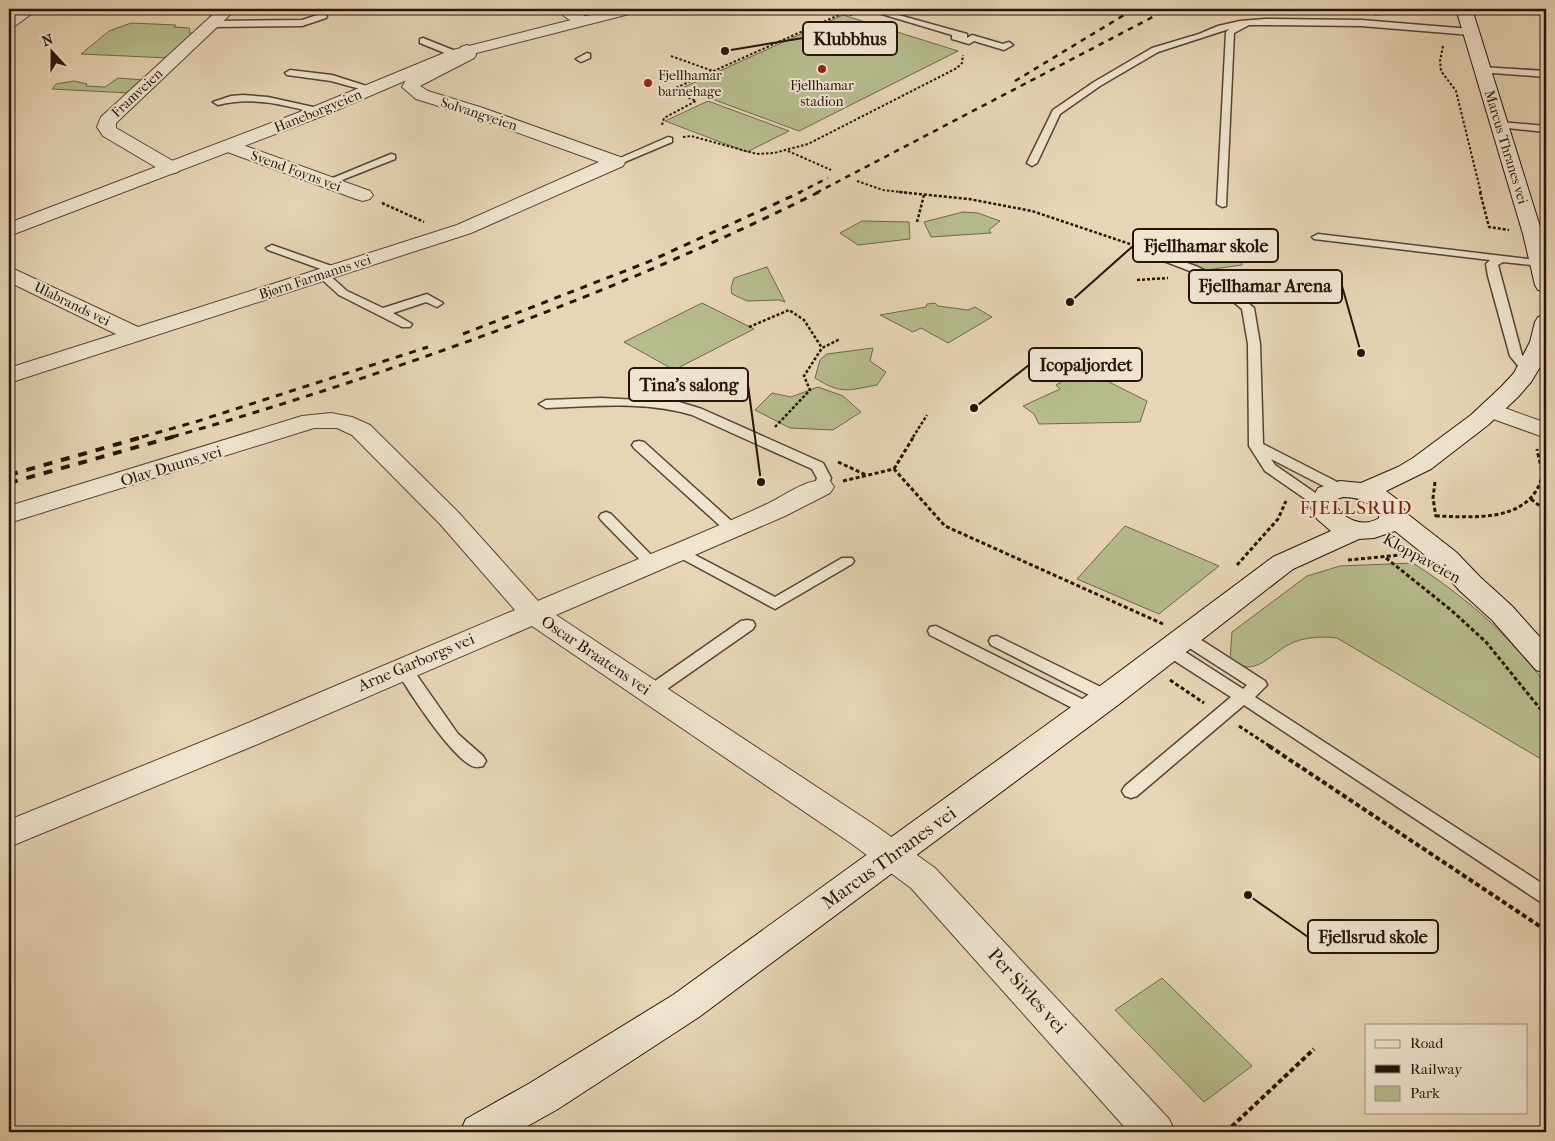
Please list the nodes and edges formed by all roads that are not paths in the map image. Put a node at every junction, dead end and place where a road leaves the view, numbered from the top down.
1 (30, 9) edge
2 (228, 9) edge
3 (565, 9) edge
4 (632, 9) edge
5 (869, 9) edge
6 (1421, 9) edge
7 (1464, 9) edge
8 (1375, 11) dead end
9 (323, 16) dead end
10 (582, 20) junction
11 (9, 22) edge
12 (1247, 23) junction
13 (211, 24) junction
14 (1471, 32) junction
15 (423, 41) dead end
16 (1009, 45) dead end
17 (461, 52) junction
18 (305, 67) dead end
19 (1482, 70) junction
20 (290, 73) dead end
21 (1546, 74) edge
22 (332, 78) junction
23 (371, 89) junction
24 (218, 102) dead end
25 (319, 111) junction
26 (1500, 125) junction
27 (1546, 129) edge
28 (668, 140) road end
29 (229, 146) junction
30 (390, 157) dead end
31 (616, 162) junction
32 (1032, 163) dead end
33 (171, 168) junction
34 (328, 182) junction
35 (363, 195) road end
36 (1222, 204) dead end
37 (9, 230) edge
38 (1318, 237) dead end
39 (272, 248) dead end
40 (1144, 250) road end
41 (1500, 259) junction
42 (1541, 263) junction
43 (330, 273) junction
44 (9, 274) edge
45 (1546, 286) edge
46 (437, 303) dead end
47 (383, 312) junction
48 (1546, 322) edge
49 (406, 324) dead end
50 (136, 335) junction
51 (1528, 370) junction
52 (9, 376) edge
53 (546, 404) dead end
54 (1491, 410) junction
55 (334, 419) joint
56 (1543, 430) edge
57 (639, 445) dead end
58 (1256, 446) junction
59 (1425, 472) junction
60 (821, 487) joint
61 (1338, 500) junction
62 (9, 515) edge
63 (606, 517) dead end
64 (1378, 521) junction
65 (732, 529) junction
66 (678, 552) junction
67 (847, 561) dead end
68 (651, 563) junction
69 (1283, 563) junction
70 (533, 613) junction
71 (747, 625) dead end
72 (936, 631) dead end
73 (997, 641) dead end
74 (1172, 647) junction
75 (1546, 662) edge
76 (403, 668) junction
77 (651, 692) junction
78 (1243, 697) junction
79 (1098, 703) junction
80 (476, 761) dead end
81 (1131, 791) dead end
82 (9, 834) edge
83 (893, 855) junction
84 (1546, 896) edge
85 (480, 1132) edge
86 (1155, 1132) edge

1 - 11 street
2 - 13 street, Framveien
3 - 10 street
4 - 10 street, Haneborgveien
5 - 16 lane
6 - 8 lane
7 - 14 street, Marcus Thranes vei
9 - 13 lane
10 - 17 street, Haneborgveien
12 - 14 lane
12 - 32 lane
12 - 36 lane
13 - 33 street, Framveien
14 - 19 street, Marcus Thranes vei
15 - 17 lane
17 - 23 street, Haneborgveien
17 - 31 street, Solvangveien
18 - 22 lane
19 - 21 lane
19 - 26 street, Marcus Thranes vei
20 - 22 lane
22 - 23 lane
23 - 25 street, Haneborgveien
24 - 25 lane
25 - 29 street, Haneborgveien
26 - 27 lane
26 - 42 street, Marcus Thranes vei
28 - 31 lane
29 - 33 street, Haneborgveien
29 - 34 street, Svend Foyns vei
30 - 34 lane
31 - 43 street, Bjørn Farmanns vei
33 - 37 street, Haneborgveien
34 - 35 street, Svend Foyns vei
38 - 41 lane
39 - 43 lane
40 - 58 lane
41 - 42 lane
41 - 51 lane
42 - 45 street, Marcus Thranes vei
43 - 47 lane
43 - 50 street, Bjørn Farmanns vei
44 - 50 street, Ulabrands vei
46 - 47 lane
47 - 49 lane
48 - 51 street, Marcus Thranes vei
50 - 52 street, Bjørn Farmanns vei
51 - 54 street, Marcus Thranes vei
53 - 60 lane
54 - 56 street
54 - 59 street, Marcus Thranes vei
55 - 62 street, Olav Duuns vei
55 - 70 street, Oscar Braatens vei
57 - 65 lane
58 - 61 lane
58 - 61 lane
59 - 61 street, Marcus Thranes vei
59 - 64 street, Marcus Thranes vei
60 - 65 street, Arne Garborgs vei
61 - 64 street
61 - 64 street
61 - 69 street, Marcus Thranes vei
63 - 68 lane
64 - 69 street, Marcus Thranes vei
64 - 75 street, Kloppaveien
65 - 66 street, Arne Garborgs vei
66 - 67 lane
66 - 68 street, Arne Garborgs vei
68 - 70 street, Arne Garborgs vei
69 - 74 street, Marcus Thranes vei
70 - 76 street, Arne Garborgs vei
70 - 77 street, Oscar Braatens vei
71 - 77 lane
72 - 79 lane
73 - 79 lane
74 - 78 lane
74 - 78 lane
74 - 79 street, Marcus Thranes vei
76 - 80 lane
76 - 82 street, Arne Garborgs vei
77 - 83 street, Oscar Braatens vei
78 - 81 lane
78 - 84 lane
79 - 83 street, Marcus Thranes vei
83 - 85 street, Marcus Thranes vei
83 - 86 street, Per Sivles vei

